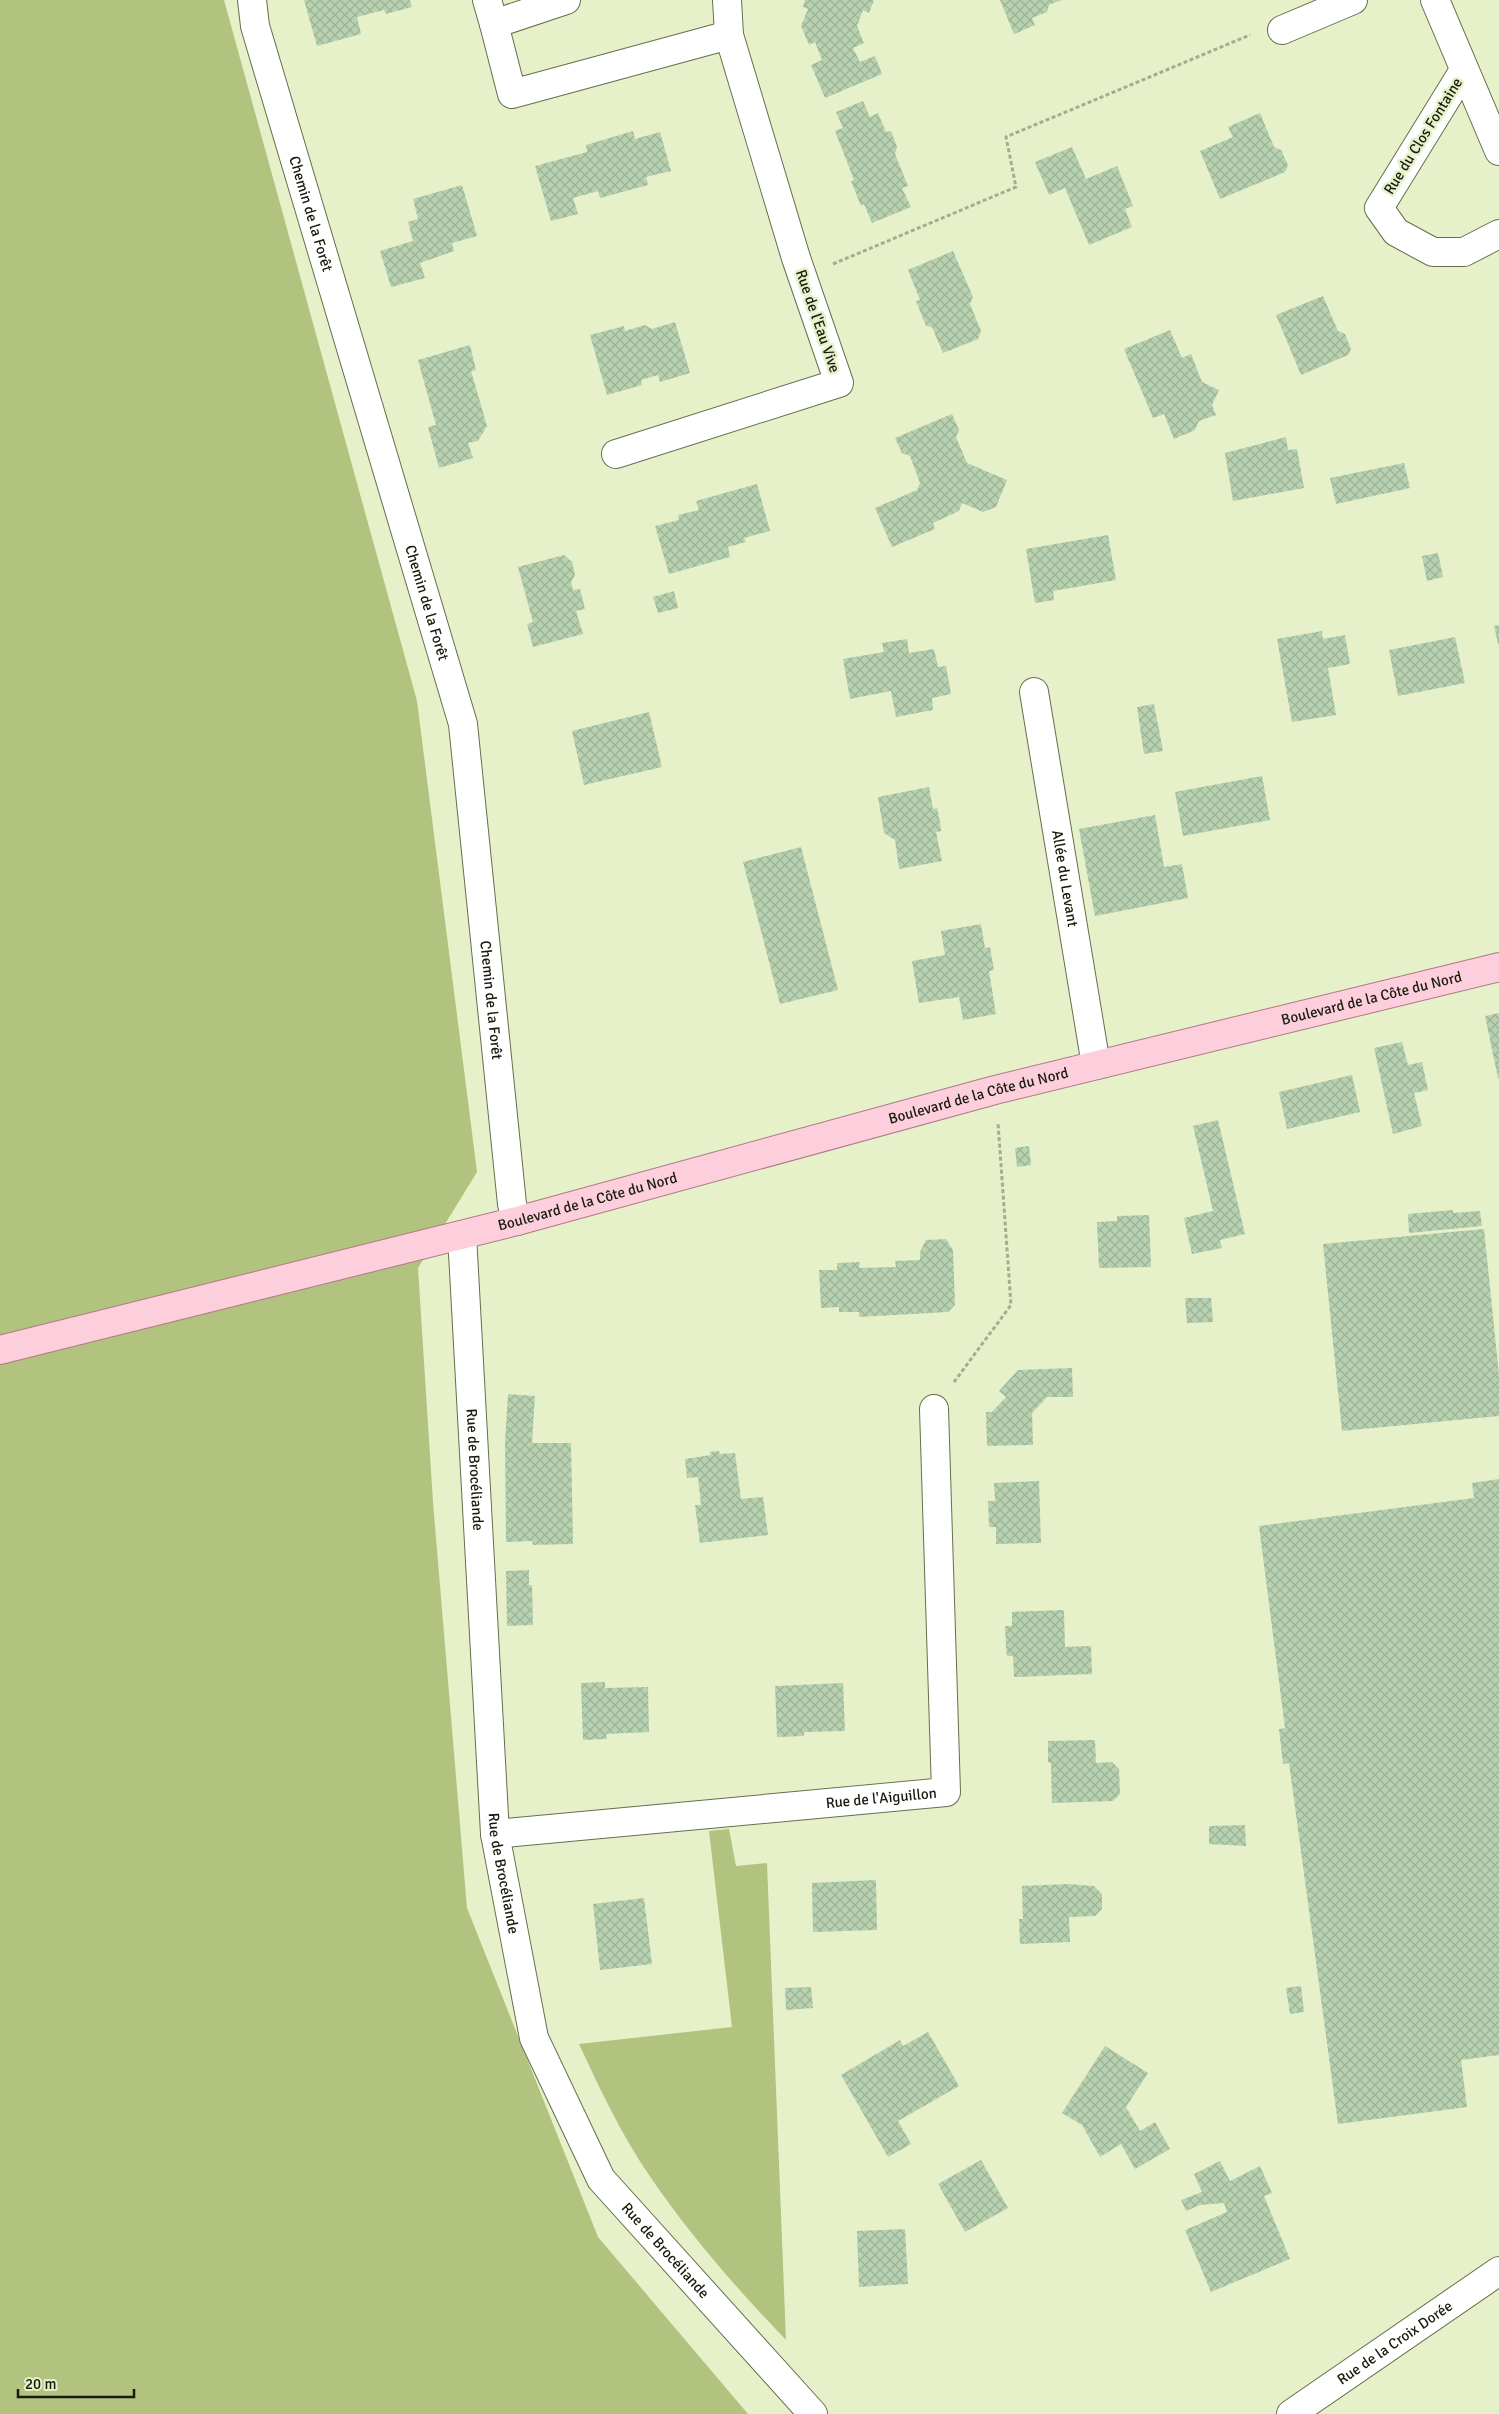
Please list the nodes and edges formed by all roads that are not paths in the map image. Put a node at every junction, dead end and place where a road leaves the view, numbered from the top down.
1 (252, 0) edge
2 (566, 0) edge
3 (727, 0) edge
4 (1353, 0) edge
5 (1435, 0) edge
6 (491, 12) edge
7 (1282, 30) road end
8 (729, 35) junction
9 (1464, 70) junction
10 (1499, 151) edge
11 (1499, 234) edge
12 (616, 454) dead end
13 (1034, 692) dead end
14 (1499, 967) edge
15 (1096, 1065) junction
16 (517, 1221) junction
17 (462, 1235) junction
18 (0, 1350) edge
19 (934, 1409) road end
20 (495, 1834) junction
21 (1499, 2271) edge
22 (813, 2414) edge
23 (1291, 2414) edge

1 - 16 street, Chemin de la Forêt
2 - 6 street
3 - 8 street, Rue de l'Eau Vive
4 - 7 street
5 - 9 street, Rue du Clos Fontaine
6 - 8 street
8 - 12 street, Rue de l'Eau Vive
9 - 10 street, Rue du Clos Fontaine
9 - 11 street, Rue du Clos Fontaine
13 - 15 street, Allée du Levant
14 - 15 main road, Boulevard de la Côte du Nord
15 - 16 main road, Boulevard de la Côte du Nord
16 - 17 main road, Boulevard de la Côte du Nord
17 - 18 main road, Boulevard de la Côte du Nord
17 - 20 street, Rue de Brocéliande
19 - 20 street, Rue de l'Aiguillon
20 - 22 street, Rue de Brocéliande
21 - 23 street, Rue de la Croix Dorée

